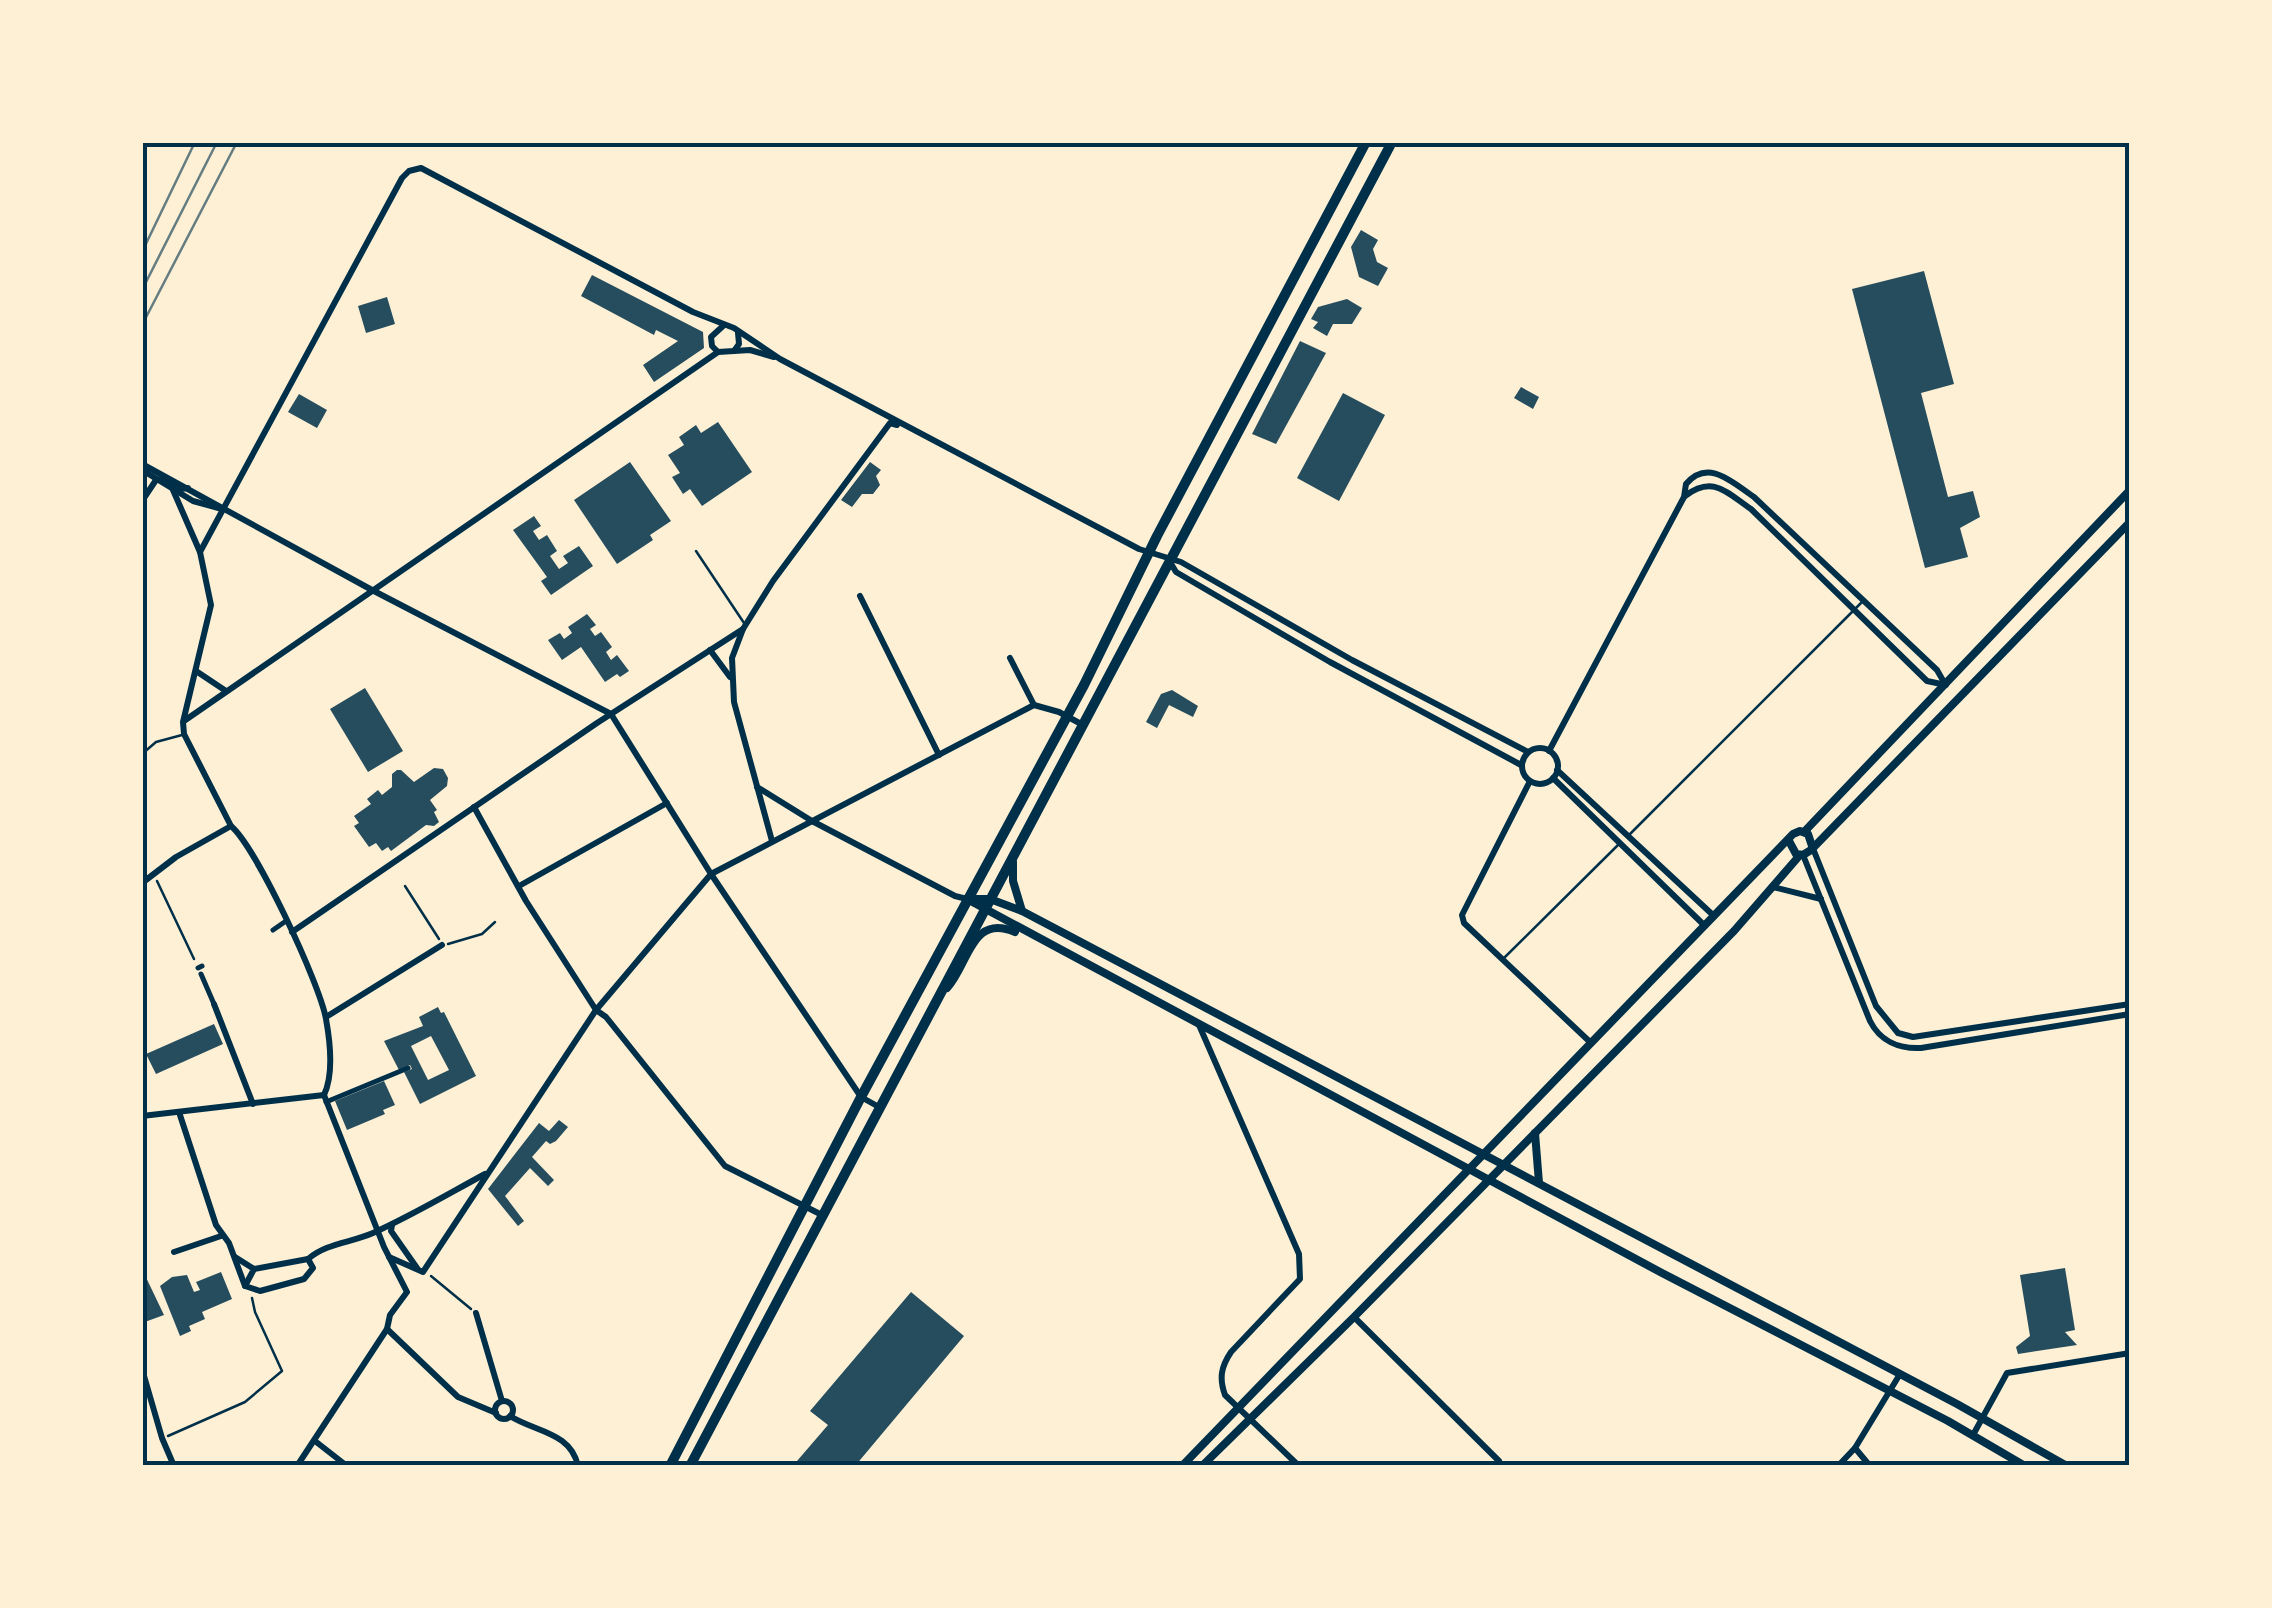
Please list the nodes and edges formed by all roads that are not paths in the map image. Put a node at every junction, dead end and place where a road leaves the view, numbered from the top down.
1 (1366, 142) edge
2 (1392, 142) edge
3 (693, 312) junction
4 (724, 326) junction
5 (713, 332) junction
6 (737, 332) junction
7 (734, 351) junction
8 (718, 352) junction
9 (780, 359) junction
10 (903, 426) junction
11 (142, 467) edge
12 (156, 480) junction
13 (190, 488) junction
14 (173, 490) junction
15 (2130, 490) edge
16 (1684, 496) junction
17 (142, 501) edge
18 (224, 510) junction
19 (2130, 522) edge
20 (696, 551) dead end
21 (200, 552) junction
22 (1148, 554) junction
23 (1170, 561) junction
24 (372, 590) junction
25 (860, 596) dead end
26 (1864, 600) junction
27 (1855, 609) junction
28 (744, 626) junction
29 (710, 650) junction
30 (1010, 658) dead end
31 (196, 671) junction
32 (731, 679) junction
33 (1946, 685) junction
34 (226, 691) junction
35 (1958, 697) junction
36 (1034, 705) junction
37 (612, 714) junction
38 (1067, 716) junction
39 (183, 722) junction
40 (1083, 724) junction
41 (184, 734) junction
42 (1549, 751) junction
43 (1528, 752) junction
44 (142, 754) edge
45 (938, 755) junction
46 (1522, 766) junction
47 (1558, 770) junction
48 (1553, 778) junction
49 (1530, 781) junction
50 (756, 786) junction
51 (667, 803) junction
52 (474, 808) junction
53 (812, 821) junction
54 (231, 826) junction
55 (1804, 832) junction
56 (1628, 836) junction
57 (772, 841) junction
58 (1789, 842) junction
59 (1619, 843) junction
60 (1812, 846) junction
61 (1014, 854) junction
62 (1802, 855) junction
63 (711, 874) junction
64 (142, 883) edge
65 (518, 886) junction
66 (1773, 888) junction
67 (967, 899) junction
68 (990, 899) junction
69 (1822, 900) junction
70 (983, 910) junction
71 (1022, 911) junction
72 (1715, 917) junction
73 (286, 921) junction
74 (1704, 926) junction
75 (272, 930) dead end
76 (292, 932) junction
77 (1034, 937) junction
78 (442, 945) road end
79 (1503, 959) junction
80 (200, 970) road end
81 (940, 994) junction
82 (214, 1004) joint
83 (2130, 1004) edge
84 (596, 1010) junction
85 (2130, 1014) edge
86 (326, 1017) junction
87 (1199, 1024) junction
88 (1590, 1042) junction
89 (408, 1068) dead end
90 (861, 1097) junction
91 (325, 1098) junction
92 (252, 1104) junction
93 (880, 1107) junction
94 (179, 1112) junction
95 (142, 1116) edge
96 (1535, 1132) junction
97 (1484, 1154) junction
98 (1503, 1164) junction
99 (1469, 1169) junction
100 (486, 1174) junction
101 (1490, 1178) junction
102 (1539, 1183) junction
103 (458, 1188) junction
104 (469, 1201) junction
105 (806, 1207) junction
106 (1431, 1208) junction
107 (371, 1214) junction
108 (822, 1214) junction
109 (394, 1222) junction
110 (1446, 1223) junction
111 (377, 1231) junction
112 (221, 1236) junction
113 (174, 1252) dead end
114 (234, 1255) junction
115 (389, 1257) junction
116 (308, 1259) junction
117 (254, 1268) junction
118 (420, 1270) junction
119 (248, 1288) junction
120 (476, 1313) road end
121 (1354, 1318) junction
122 (386, 1330) junction
123 (2130, 1353) edge
124 (142, 1369) edge
125 (1900, 1374) junction
126 (1890, 1390) junction
127 (502, 1401) junction
128 (1238, 1408) junction
129 (496, 1413) junction
130 (510, 1416) junction
131 (1982, 1417) junction
132 (1250, 1418) junction
133 (1973, 1435) junction
134 (315, 1441) junction
135 (1855, 1448) junction
136 (1500, 1461) dead end
137 (174, 1466) edge
138 (297, 1466) edge
139 (347, 1466) edge
140 (578, 1466) edge
141 (670, 1466) edge
142 (690, 1466) edge
143 (1182, 1466) edge
144 (1202, 1466) edge
145 (1300, 1466) edge
146 (1838, 1466) edge
147 (1870, 1466) edge
148 (2025, 1466) edge
149 (2068, 1466) edge

1 - 22 main road
2 - 23 main road
3 - 4 street
3 - 5 street
3 - 18 street
4 - 5 street
4 - 6 street
5 - 8 street
6 - 7 street
6 - 9 street
7 - 8 street
7 - 9 street
8 - 24 street
9 - 10 street
10 - 22 street
10 - 28 street
11 - 12 street
11 - 13 street
12 - 13 street
12 - 14 street
12 - 17 street
13 - 18 street
14 - 18 street
14 - 21 street
15 - 33 street
16 - 26 street
16 - 27 street
16 - 42 street
18 - 21 street
18 - 24 street
19 - 35 street
20 - 28 lane
21 - 31 street
22 - 23 street
22 - 38 main road
23 - 40 main road
23 - 43 street
23 - 46 street
24 - 34 street
24 - 37 street
25 - 45 street
26 - 27 lane
26 - 33 street
27 - 33 street
27 - 56 lane
28 - 29 street
28 - 32 street
29 - 32 street
29 - 37 street
30 - 36 street
31 - 34 street
31 - 39 street
32 - 50 street
33 - 35 street
33 - 55 street
34 - 39 street
35 - 60 street
36 - 38 street
36 - 45 street
37 - 51 street
37 - 52 street
38 - 40 street
38 - 67 main road
39 - 41 street
40 - 61 main road
41 - 44 lane
41 - 54 street
42 - 43 street
42 - 47 street
43 - 46 street
45 - 53 street
46 - 49 street
47 - 48 street
47 - 56 street
48 - 49 street
48 - 59 street
49 - 79 street
50 - 53 street
50 - 57 street
51 - 63 street
51 - 65 street
52 - 65 street
52 - 76 street
53 - 57 street
53 - 67 street
54 - 64 street
54 - 73 street
55 - 58 street
55 - 60 street
56 - 72 street
57 - 63 street
58 - 62 street
58 - 72 street
59 - 74 street
59 - 79 lane
60 - 62 street
60 - 83 street
61 - 68 main road
61 - 71 street
62 - 66 street
62 - 69 street
63 - 84 street
63 - 90 street
65 - 84 street
66 - 69 street
66 - 96 street
67 - 68 street
67 - 70 street
67 - 90 main road
68 - 70 main road
68 - 71 street
69 - 85 street
70 - 77 street
70 - 81 main road
71 - 97 street
72 - 74 street
73 - 75 street
73 - 76 street
74 - 88 street
76 - 86 street
77 - 81 street
77 - 87 street
78 - 86 street
79 - 88 street
80 - 82 street
81 - 93 main road
82 - 92 street
84 - 100 street
84 - 105 street
86 - 91 street
87 - 99 street
87 - 128 street
88 - 97 street
89 - 91 street
90 - 93 street
90 - 105 main road
91 - 92 street
91 - 107 street
92 - 94 street
93 - 108 main road
94 - 95 street
94 - 112 street
96 - 98 street
96 - 102 street
97 - 98 street
97 - 99 street
98 - 101 street
98 - 102 street
99 - 101 street
99 - 106 street
100 - 103 street
100 - 104 street
101 - 110 street
101 - 126 street
102 - 125 street
103 - 104 street
103 - 109 street
104 - 118 street
105 - 108 street
105 - 141 main road
106 - 110 street
106 - 128 street
107 - 109 street
107 - 111 street
108 - 142 main road
109 - 111 street
109 - 118 street
110 - 121 street
111 - 115 street
111 - 116 street
112 - 113 street
112 - 114 street
114 - 117 street
114 - 119 street
115 - 118 street
115 - 122 street
116 - 117 street
116 - 119 street
117 - 119 street
120 - 127 street
121 - 132 street
121 - 136 street
122 - 129 street
122 - 134 street
123 - 131 street
124 - 137 street
125 - 126 street
125 - 131 street
126 - 133 street
126 - 135 street
127 - 129 street
127 - 130 street
128 - 132 street
128 - 143 street
129 - 130 street
130 - 140 street
131 - 133 street
131 - 149 street
132 - 144 street
132 - 145 street
133 - 148 street
134 - 138 street
134 - 139 street
135 - 146 street
135 - 147 street

